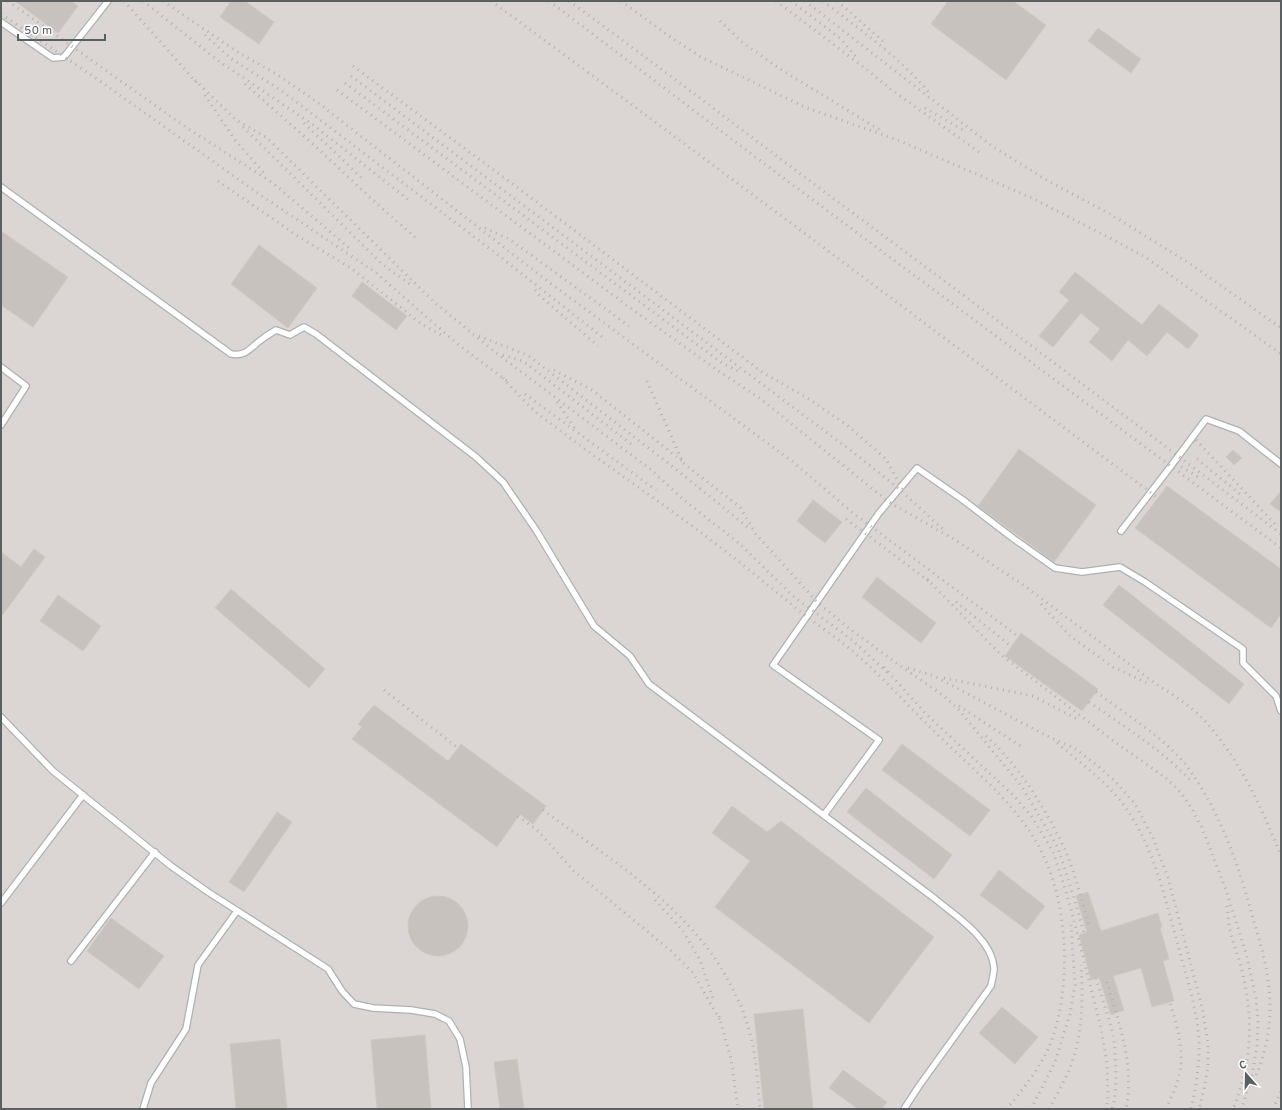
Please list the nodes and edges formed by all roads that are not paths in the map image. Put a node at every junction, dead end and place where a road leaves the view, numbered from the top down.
1 (108, 1) edge
2 (1, 22) edge
3 (1, 187) edge
4 (1, 367) edge
5 (1, 425) edge
6 (1281, 464) edge
7 (1120, 531) dead end
8 (1281, 711) edge
9 (1, 717) edge
10 (83, 795) junction
11 (824, 815) junction
12 (155, 852) junction
13 (1, 903) edge
14 (237, 911) junction
15 (72, 961) dead end
16 (143, 1109) edge
17 (468, 1109) edge
18 (904, 1109) edge

1 - 2 lane
3 - 11 lane
4 - 5 lane
6 - 7 lane
8 - 11 lane
9 - 10 lane
10 - 12 lane
10 - 13 lane
11 - 18 lane
12 - 14 lane
12 - 15 lane
14 - 16 lane
14 - 17 lane

